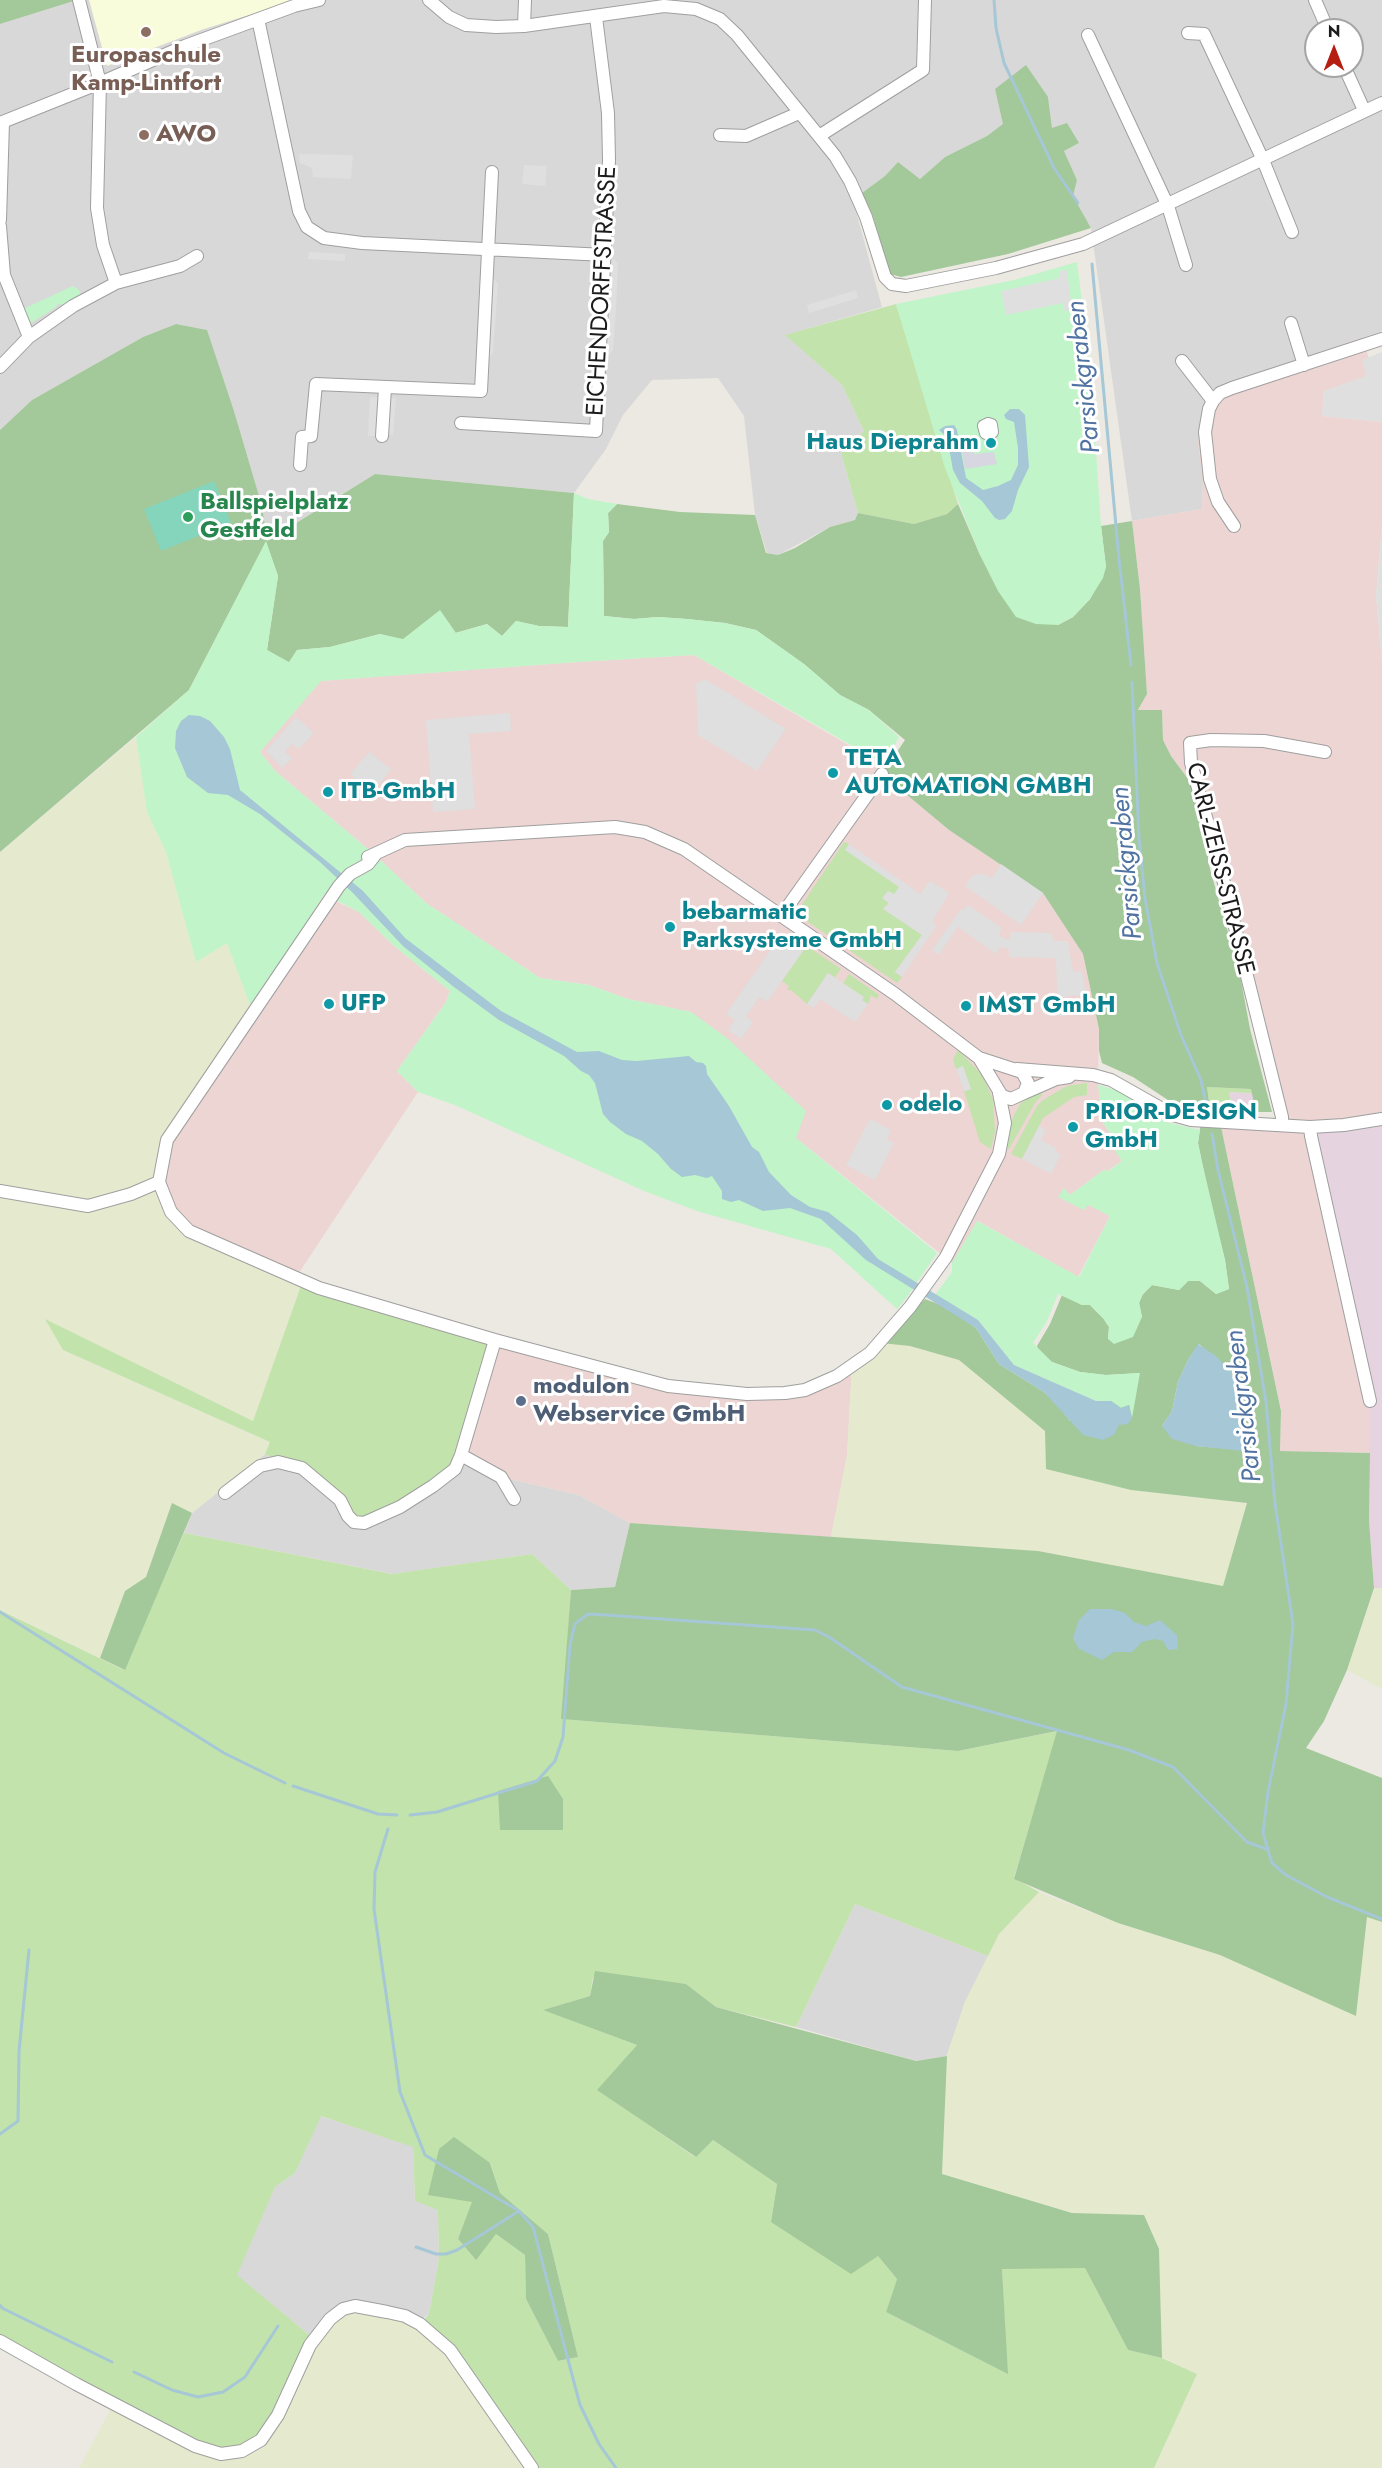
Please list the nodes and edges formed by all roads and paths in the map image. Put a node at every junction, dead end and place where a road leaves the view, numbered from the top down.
1 (79, 0) edge
2 (319, 0) edge
3 (429, 0) edge
4 (525, 0) edge
5 (925, 0) edge
6 (1315, 0) edge
7 (596, 17) junction
8 (258, 18) junction
9 (1323, 18) edge
10 (524, 26) junction
11 (1188, 33) dead end
12 (1088, 35) dead end
13 (1349, 78) edge
14 (100, 83) junction
15 (1382, 103) edge
16 (1364, 110) junction
17 (799, 112) junction
18 (1, 122) edge
19 (720, 135) dead end
20 (819, 136) junction
21 (1263, 160) junction
22 (492, 172) dead end
23 (1167, 206) junction
24 (0, 220) edge
25 (0, 226) edge
26 (1292, 232) dead end
27 (488, 251) junction
28 (606, 255) junction
29 (197, 256) dead end
30 (1186, 265) dead end
31 (116, 283) junction
32 (1291, 323) dead end
33 (28, 337) junction
34 (1382, 339) edge
35 (1182, 361) dead end
36 (1304, 365) junction
37 (0, 367) edge
38 (385, 388) junction
39 (1213, 401) junction
40 (461, 423) dead end
41 (382, 435) dead end
42 (300, 465) dead end
43 (1234, 526) dead end
44 (1325, 752) dead end
45 (882, 774) dead end
46 (782, 916) junction
47 (979, 1058) junction
48 (1015, 1068) junction
49 (1085, 1075) junction
50 (998, 1088) junction
51 (1023, 1095) junction
52 (1382, 1119) edge
53 (1005, 1123) junction
54 (1282, 1125) junction
55 (1310, 1126) junction
56 (159, 1182) junction
57 (0, 1191) edge
58 (495, 1340) junction
59 (1370, 1401) dead end
60 (461, 1455) junction
61 (225, 1493) dead end
62 (514, 1499) dead end
63 (0, 2341) edge
64 (532, 2468) edge

1 - 14 street
2 - 8 street
3 - 10 street
4 - 10 street
5 - 20 street
6 - 9 street
7 - 10 street
7 - 17 street
7 - 28 street, EICHENDORFFSTRASSE
8 - 14 street
8 - 27 street
11 - 21 street
12 - 23 street
13 - 16 street
14 - 18 street
14 - 31 street
15 - 16 street
16 - 21 street
17 - 19 street
17 - 20 street
18 - 24 street
20 - 23 street
21 - 23 street
21 - 26 street
22 - 27 street
23 - 30 street
25 - 33 street
27 - 28 street
27 - 38 street
28 - 40 street, EICHENDORFFSTRASSE
29 - 31 street
31 - 33 street
32 - 36 street
33 - 37 street
34 - 36 street
35 - 39 street
36 - 39 street
38 - 41 street
38 - 42 street
39 - 43 street
44 - 54 street, CARL-ZEISS-STRASSE
45 - 46 street
46 - 47 street
46 - 56 street
47 - 48 street
47 - 50 street
48 - 49 street
48 - 50 street
48 - 51 street
49 - 51 street
49 - 54 street
50 - 51 street
50 - 53 street
51 - 53 street
52 - 55 street
53 - 58 street
54 - 55 street
55 - 59 street
56 - 57 street
56 - 58 street
58 - 60 street
60 - 61 street
60 - 62 street
63 - 64 street

